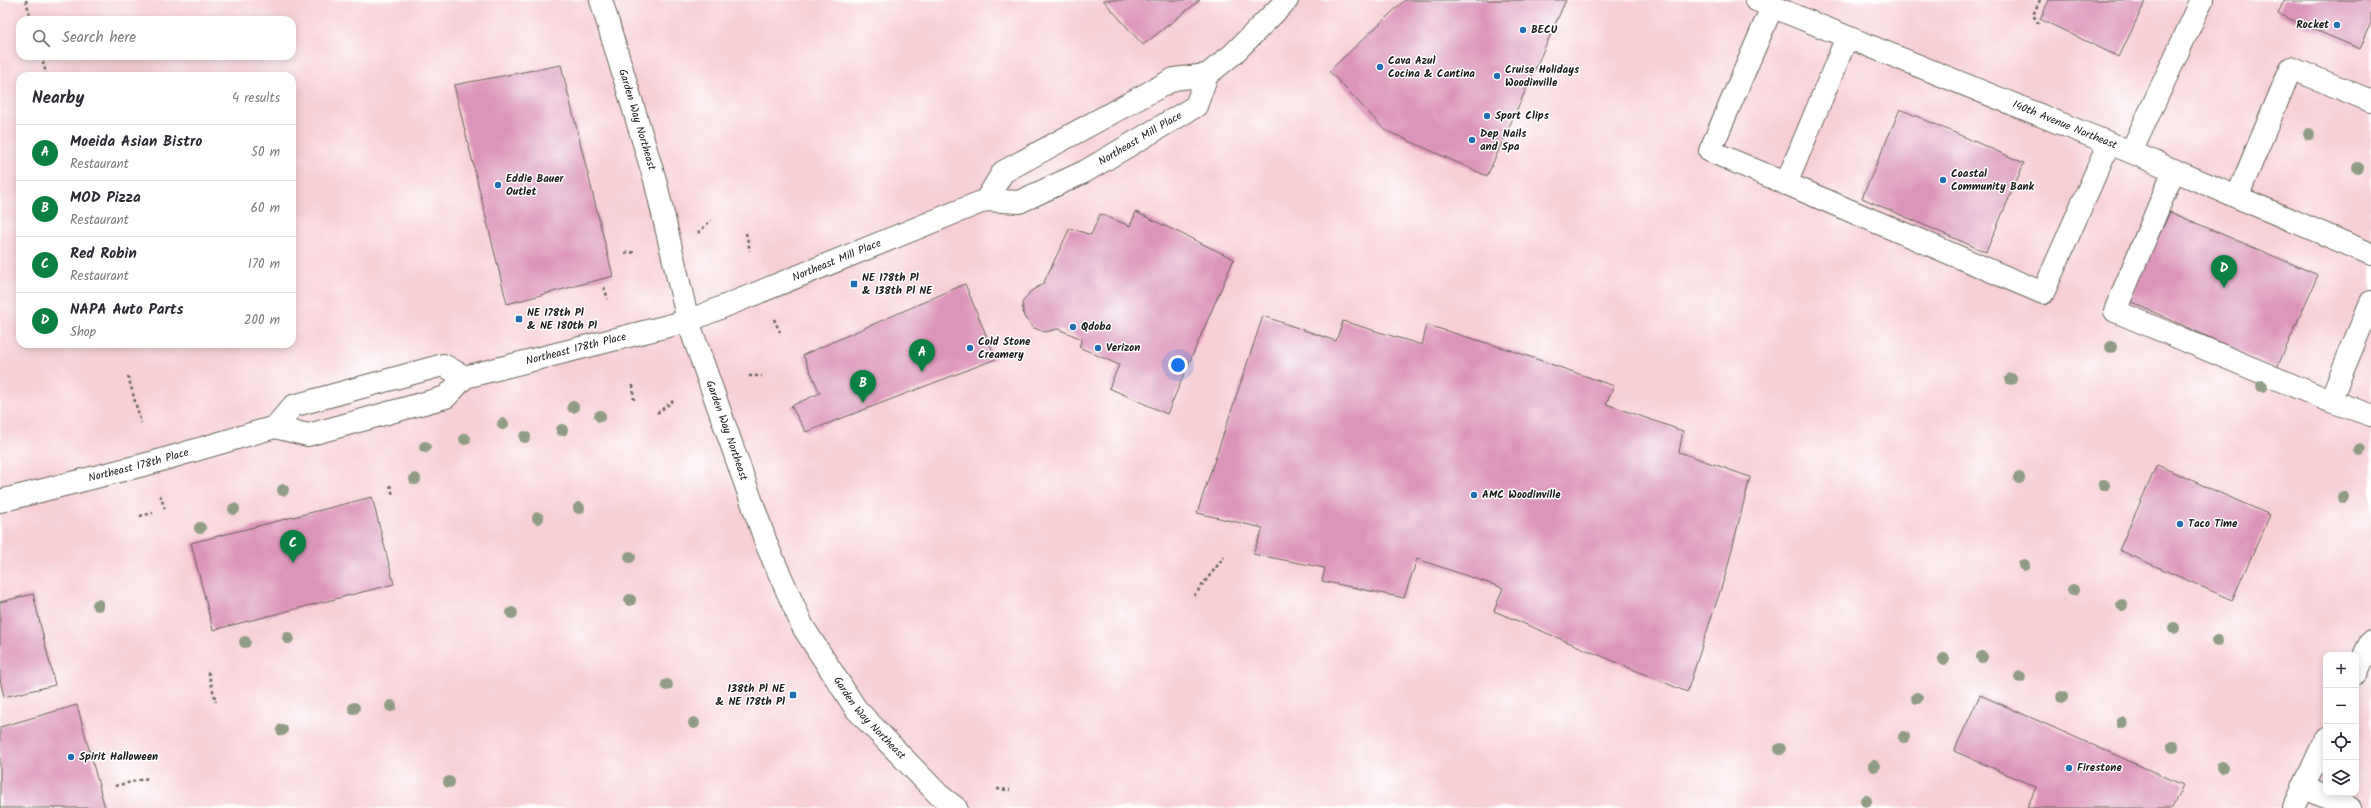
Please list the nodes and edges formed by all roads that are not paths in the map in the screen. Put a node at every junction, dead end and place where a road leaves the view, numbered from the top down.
1 (601, 0) edge
2 (1287, 0) edge
3 (2202, 0) edge
4 (1764, 3) edge
5 (1847, 37) junction
6 (1207, 75) junction
7 (2371, 101) edge
8 (2109, 143) junction
9 (2131, 152) junction
10 (2174, 170) junction
11 (1786, 184) junction
12 (2237, 197) junction
13 (986, 200) junction
14 (2371, 254) edge
15 (2371, 302) edge
16 (688, 321) junction
17 (465, 377) junction
18 (2330, 401) junction
19 (2371, 415) edge
20 (275, 427) junction
21 (0, 501) edge
22 (2371, 641) edge
23 (2359, 667) edge
24 (2323, 744) edge
25 (2303, 787) junction
26 (956, 808) edge
27 (2294, 808) edge
28 (2350, 808) edge

1 - 16 street, Garden Way Northeast
2 - 6 street
3 - 9 street
4 - 5 street, 140th Avenue Northeast
4 - 11 street
5 - 8 street, 140th Avenue Northeast
5 - 11 street
6 - 13 street
6 - 13 street, Northeast Mill Place
7 - 12 street
8 - 9 street, 140th Avenue Northeast
8 - 11 street
9 - 10 street, 140th Avenue Northeast
10 - 12 street, 140th Avenue Northeast
10 - 18 street
12 - 14 street, 140th Avenue Northeast
13 - 16 street, Northeast Mill Place
15 - 18 street
16 - 17 street, Northeast 178th Place
16 - 26 street, Garden Way Northeast
17 - 20 street, Northeast 178th Place
17 - 20 street
18 - 19 street
20 - 21 street, Northeast 178th Place
22 - 23 street
24 - 25 street
25 - 27 street
25 - 28 street

